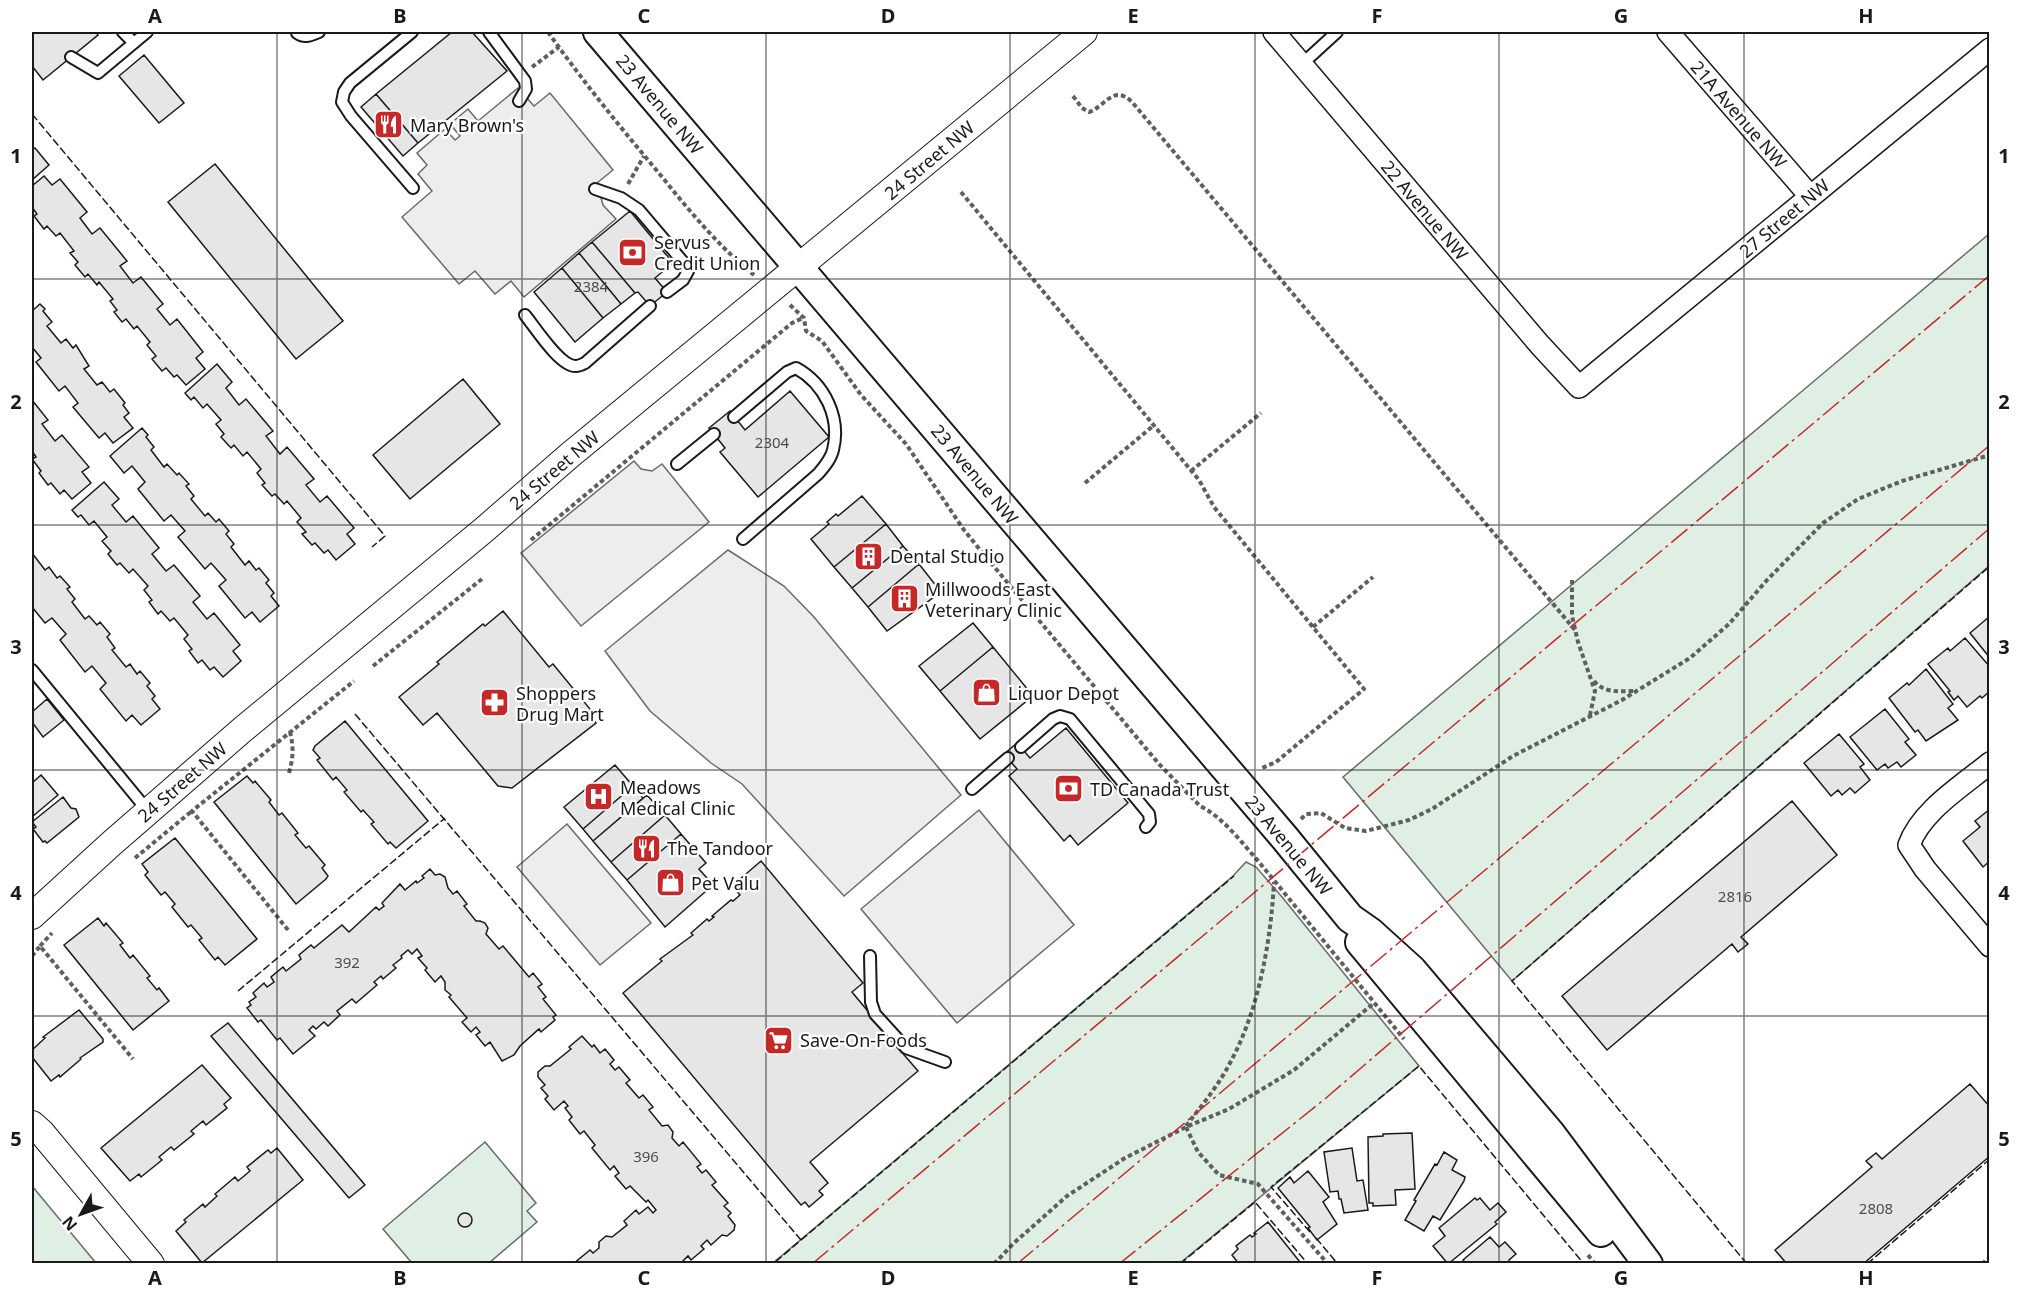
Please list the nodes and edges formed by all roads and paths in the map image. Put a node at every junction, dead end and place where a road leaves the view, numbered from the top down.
1 (125, 32) edge
2 (147, 32) edge
3 (319, 32) edge
4 (412, 32) edge
5 (489, 32) edge
6 (548, 32) edge
7 (598, 32) edge
8 (1084, 32) edge
9 (1274, 32) edge
10 (1337, 32) edge
11 (1668, 32) edge
12 (297, 33) dead end
13 (134, 43) junction
14 (559, 47) junction
15 (1989, 49) edge
16 (71, 57) dead end
17 (1301, 64) junction
18 (522, 75) junction
19 (1073, 96) dead end
20 (519, 101) dead end
21 (644, 156) junction
22 (413, 188) dead end
23 (595, 189) dead end
24 (961, 192) dead end
25 (1810, 196) junction
26 (621, 198) junction
27 (743, 267) dead end
28 (800, 268) junction
29 (667, 292) dead end
30 (650, 306) dead end
31 (525, 315) dead end
32 (1579, 387) joint
33 (1261, 413) dead end
34 (734, 417) dead end
35 (1154, 426) junction
36 (714, 434) dead end
37 (1989, 455) edge
38 (677, 464) dead end
39 (1191, 471) junction
40 (1085, 483) dead end
41 (743, 539) dead end
42 (531, 540) dead end
43 (1373, 577) dead end
44 (482, 579) dead end
45 (1572, 580) dead end
46 (1313, 627) junction
47 (1575, 630) junction
48 (373, 666) dead end
49 (32, 670) edge
50 (354, 681) dead end
51 (1593, 681) junction
52 (1637, 690) junction
53 (1589, 716) junction
54 (290, 732) junction
55 (1021, 747) dead end
56 (1008, 758) dead end
57 (1989, 763) edge
58 (1262, 768) dead end
59 (289, 773) dead end
60 (972, 789) dead end
61 (192, 811) junction
62 (148, 812) junction
63 (1306, 814) dead end
64 (1146, 827) dead end
65 (132, 860) dead end
66 (1274, 882) junction
67 (34, 906) edge
68 (1350, 918) junction
69 (288, 930) dead end
70 (1989, 945) edge
71 (32, 956) edge
72 (870, 956) dead end
73 (133, 1059) dead end
74 (945, 1062) dead end
75 (32, 1124) edge
76 (1186, 1127) junction
77 (1989, 1257) edge
78 (151, 1263) edge
79 (994, 1263) edge
80 (1328, 1263) edge
81 (1628, 1263) edge
82 (1648, 1263) edge
83 (1982, 1263) edge

1 - 13 lane
2 - 13 lane
3 - 12 lane
4 - 22 lane
5 - 18 lane
6 - 14 path
7 - 28 main road, 23 Avenue NW
8 - 28 street, 24 Street NW
9 - 17 street, 22 Avenue NW
10 - 17 lane
11 - 25 street, 21A Avenue NW
13 - 16 lane
14 - 18 path
14 - 21 path
15 - 25 street, 27 Street NW
17 - 32 street, 22 Avenue NW
18 - 20 lane
19 - 47 path
21 - 26 path
21 - 27 path
23 - 26 lane
24 - 35 path
25 - 32 street, 27 Street NW
26 - 29 lane
28 - 62 street, 24 Street NW
28 - 68 main road, 23 Avenue NW
30 - 31 lane
33 - 39 path
34 - 41 lane
35 - 39 path
35 - 40 path
36 - 38 lane
37 - 52 path
39 - 46 path
42 - 66 path
43 - 46 path
44 - 48 path
45 - 47 path
46 - 58 path
47 - 51 path
49 - 62 lane
50 - 54 path
51 - 52 path
51 - 53 path
52 - 53 path
53 - 63 path
54 - 59 path
54 - 61 path
55 - 64 lane
56 - 60 lane
57 - 70 street
61 - 65 path
61 - 69 path
62 - 67 street, 24 Street NW
66 - 76 path
66 - 76 path
68 - 81 main road, 23 Avenue NW
68 - 82 main road, 23 Avenue NW
71 - 73 path
72 - 74 lane
75 - 78 street
76 - 79 path
76 - 80 path
77 - 83 path

